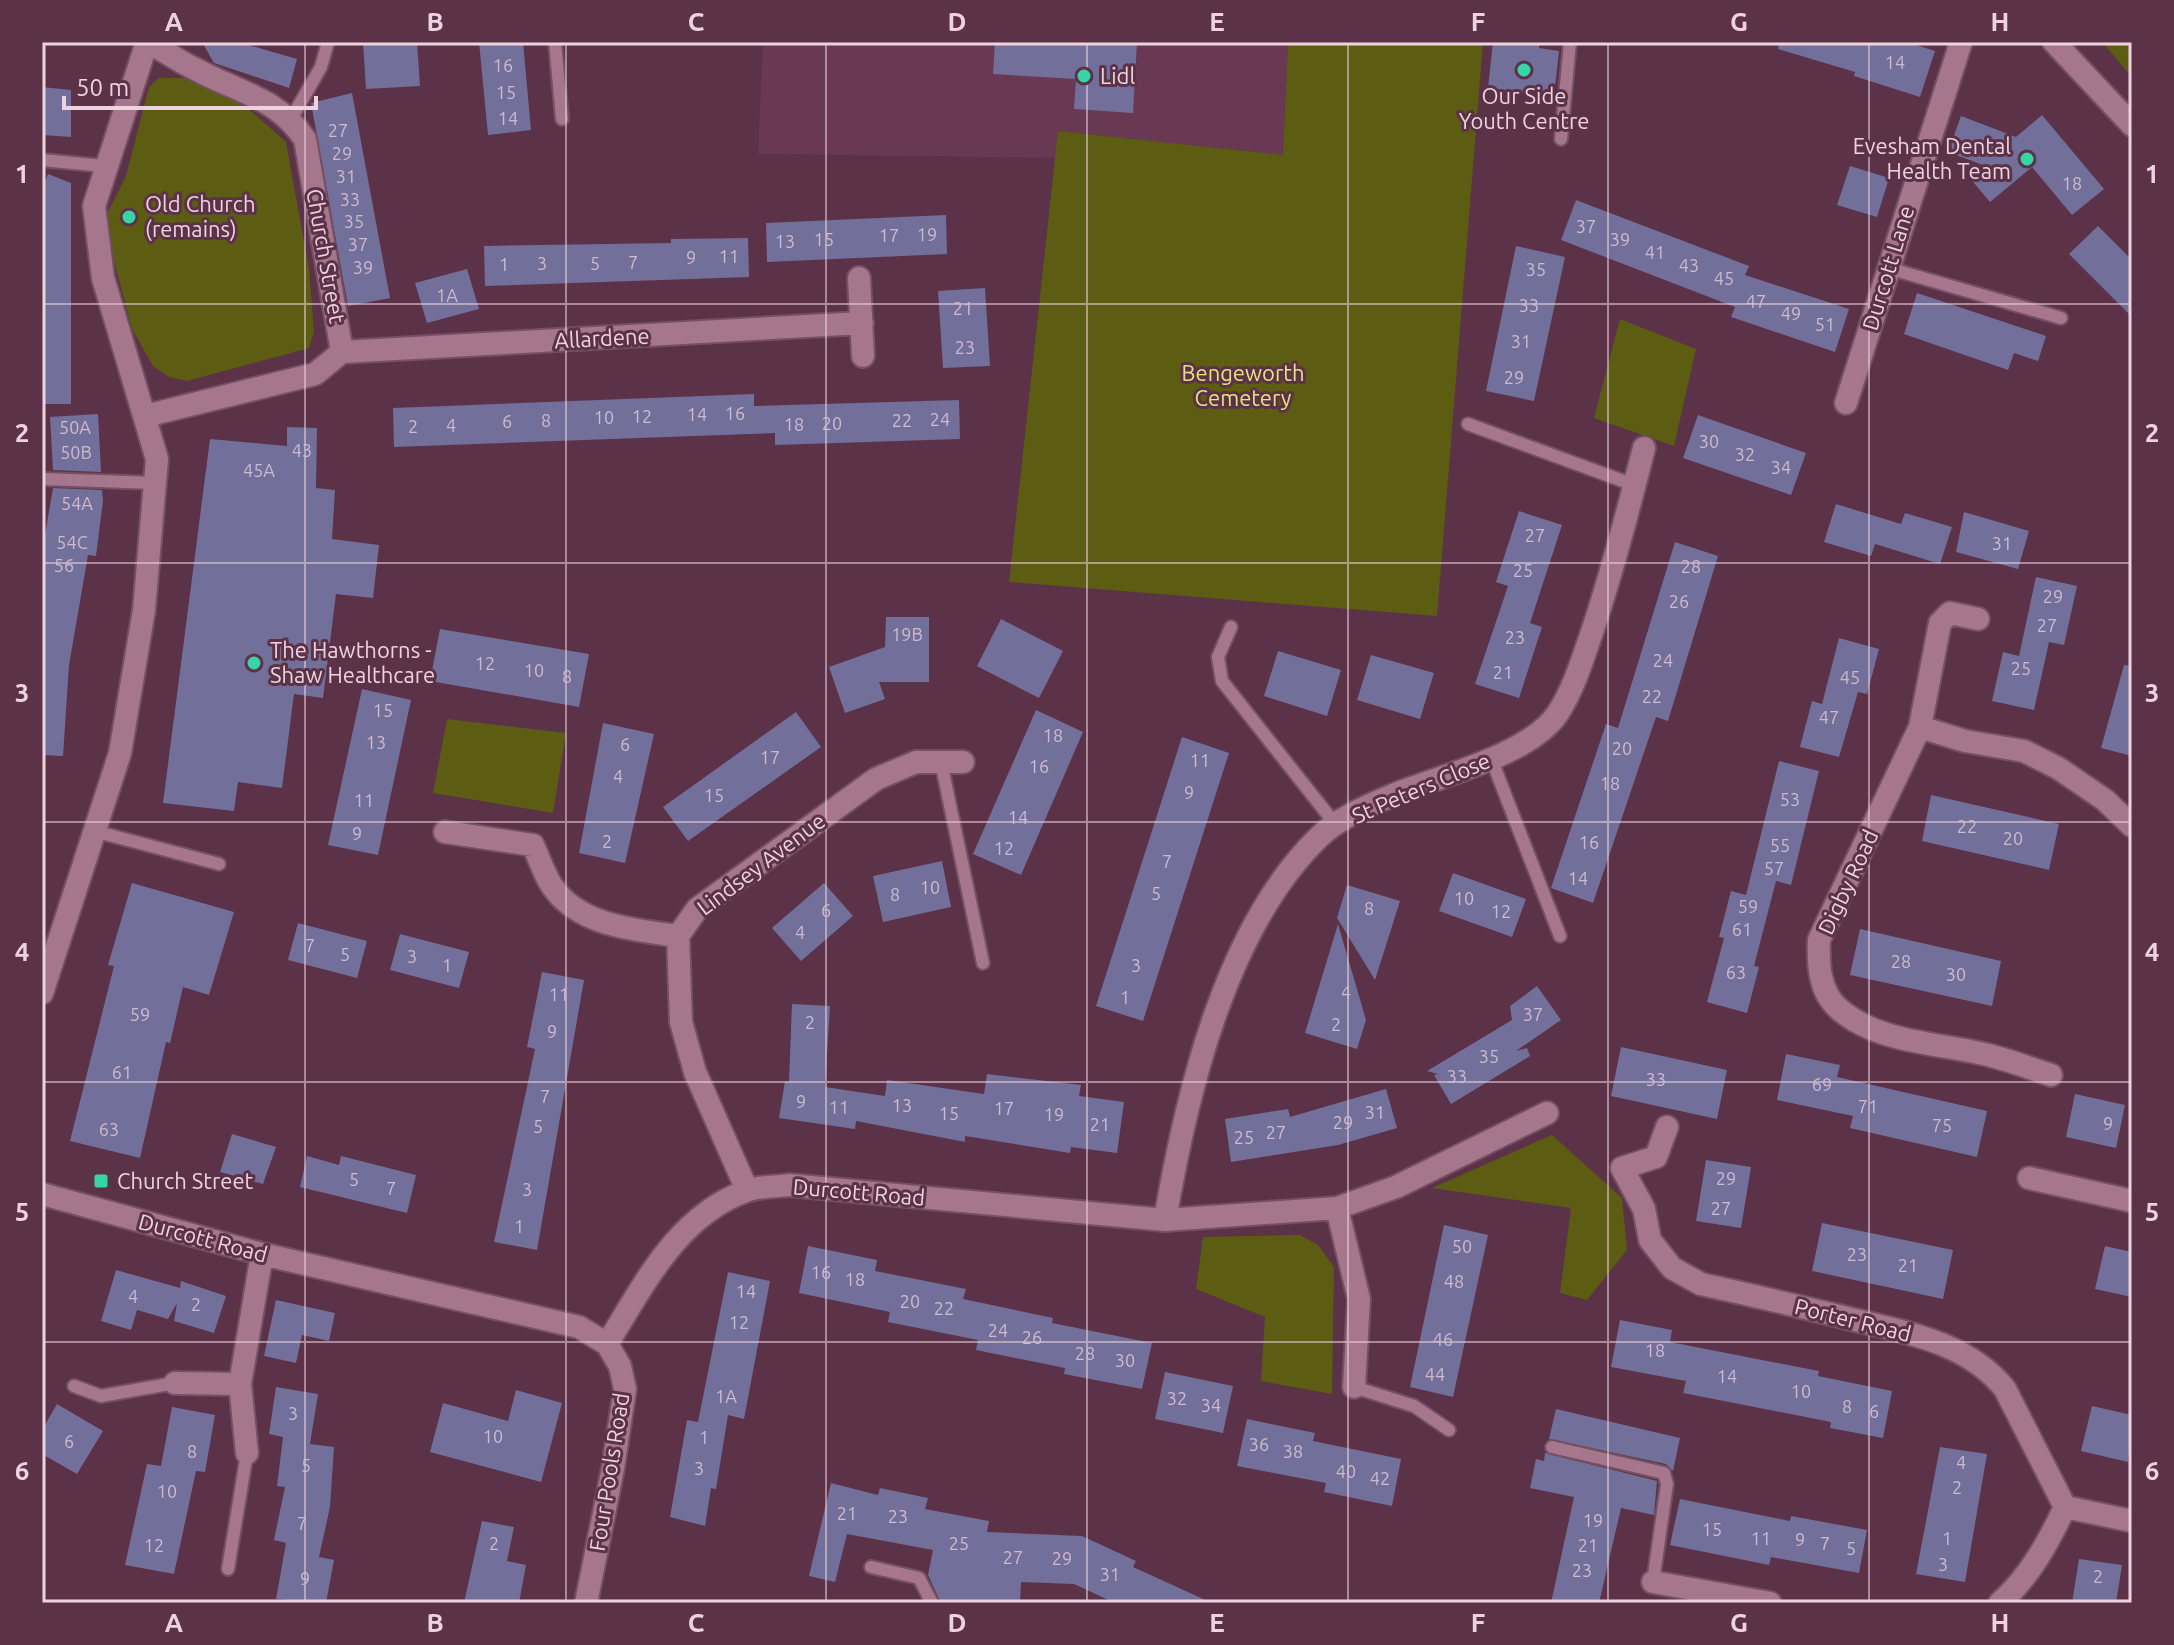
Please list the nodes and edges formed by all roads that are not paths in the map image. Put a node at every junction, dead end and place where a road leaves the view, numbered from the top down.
1 (147, 42) edge
2 (328, 42) edge
3 (555, 42) edge
4 (1570, 42) edge
5 (1961, 42) edge
6 (2054, 42) edge
7 (291, 119) junction
8 (562, 119) dead end
9 (2132, 125) edge
10 (1561, 139) dead end
11 (42, 160) edge
12 (104, 166) junction
13 (1888, 268) junction
14 (859, 278) dead end
15 (2061, 318) dead end
16 (862, 323) junction
17 (342, 352) junction
18 (863, 356) dead end
19 (1846, 403) dead end
20 (145, 416) junction
21 (1468, 424) dead end
22 (1644, 448) dead end
23 (42, 479) edge
24 (155, 483) junction
25 (1634, 485) junction
26 (1978, 619) dead end
27 (1231, 627) dead end
28 (1920, 727) junction
29 (1491, 758) junction
30 (952, 762) joint
31 (1336, 825) junction
32 (2132, 826) edge
33 (94, 831) junction
34 (445, 832) dead end
35 (219, 864) dead end
36 (678, 936) junction
37 (1560, 936) dead end
38 (49, 948) edge
39 (983, 963) dead end
40 (42, 993) edge
41 (2051, 1075) dead end
42 (1547, 1113) dead end
43 (1667, 1127) dead end
44 (2029, 1178) dead end
45 (747, 1190) junction
46 (42, 1194) edge
47 (2132, 1201) edge
48 (1337, 1208) junction
49 (1165, 1220) junction
50 (262, 1254) junction
51 (607, 1344) junction
52 (175, 1383) joint
53 (240, 1384) junction
54 (74, 1386) dead end
55 (1354, 1387) joint
56 (1449, 1430) dead end
57 (1552, 1447) dead end
58 (247, 1453) joint
59 (2065, 1507) junction
60 (2132, 1521) edge
61 (871, 1567) dead end
62 (228, 1569) dead end
63 (1653, 1582) joint
64 (586, 1603) edge
65 (932, 1603) edge
66 (1770, 1603) edge
67 (2000, 1603) edge

1 - 7 street
1 - 12 street
2 - 7 lane
3 - 8 lane
4 - 10 lane
5 - 13 street, Durcott Lane
6 - 9 street
7 - 17 street, Church Street
11 - 12 lane
12 - 20 street
13 - 15 lane
13 - 19 street, Durcott Lane
14 - 16 street
16 - 17 street, Allardene
16 - 18 street
17 - 20 street, Church Street
20 - 24 street
21 - 25 lane
22 - 25 street, St Peters Close
23 - 24 lane
24 - 33 street
25 - 29 street, St Peters Close
26 - 28 street, Digby Road
27 - 31 lane
28 - 32 street
28 - 41 street, Digby Road
29 - 31 street, St Peters Close
29 - 37 lane
30 - 36 street, Lindsey Avenue
30 - 39 lane
31 - 49 street, St Peters Close
33 - 35 lane
33 - 38 street
34 - 36 street
36 - 45 street, Lindsey Avenue
38 - 40 street
42 - 48 street, Durcott Road
43 - 59 street, Porter Road
44 - 47 street
45 - 49 street, Durcott Road
45 - 51 street, Durcott Road
46 - 50 street, Durcott Road
48 - 49 street, Durcott Road
48 - 55 street
50 - 51 street, Durcott Road
50 - 53 street
51 - 64 street, Four Pools Road
52 - 53 street
52 - 54 lane
53 - 58 street
55 - 56 lane
57 - 63 lane
58 - 62 lane
59 - 60 street
59 - 67 street
61 - 65 lane
63 - 66 street

